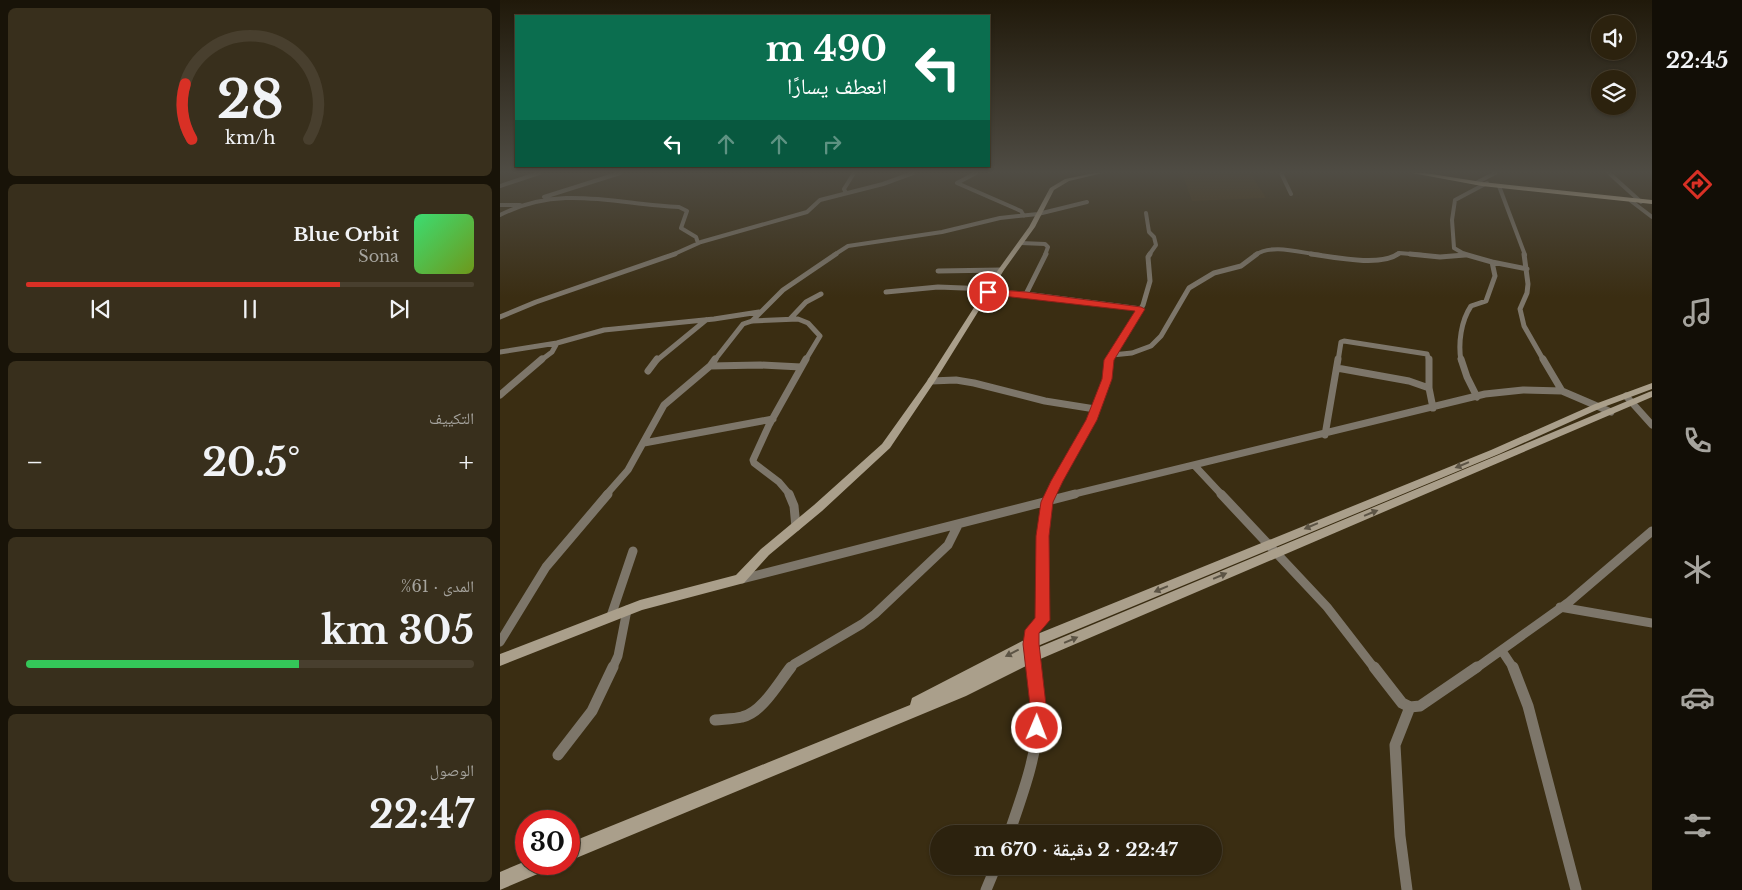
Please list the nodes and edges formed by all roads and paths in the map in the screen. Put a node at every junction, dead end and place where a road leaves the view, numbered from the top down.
1 (1038, 214) edge
2 (686, 215) edge
3 (799, 215) edge
4 (1034, 215) edge
5 (1146, 215) edge
6 (1454, 215) edge
7 (1505, 215) edge
8 (1024, 216) joint
9 (698, 243) junction
10 (1021, 243) junction
11 (1465, 255) junction
12 (1492, 262) junction
13 (1527, 269) junction
14 (938, 270) dead end
15 (1001, 270) junction
16 (989, 290) junction
17 (886, 292) dead end
18 (821, 294) dead end
19 (1026, 294) junction
20 (1141, 309) junction
21 (759, 312) junction
22 (500, 317) edge
23 (790, 318) junction
24 (706, 319) junction
25 (752, 321) junction
26 (557, 343) junction
27 (500, 352) edge
28 (1112, 355) junction
29 (710, 366) junction
30 (801, 367) junction
31 (1337, 368) junction
32 (648, 371) dead end
33 (931, 381) junction
34 (1652, 386) edge
35 (1429, 388) junction
36 (1562, 391) junction
37 (1652, 394) edge
38 (500, 395) edge
39 (1477, 397) junction
40 (1629, 399) junction
41 (1598, 406) junction
42 (1433, 408) junction
43 (1095, 409) junction
44 (1611, 412) junction
45 (773, 419) junction
46 (1652, 425) edge
47 (1554, 431) junction
48 (1325, 435) junction
49 (644, 443) junction
50 (1194, 465) junction
51 (1047, 502) junction
52 (958, 525) junction
53 (796, 527) junction
54 (1652, 532) edge
55 (1271, 549) junction
56 (633, 551) dead end
57 (740, 579) junction
58 (1560, 607) junction
59 (627, 610) junction
60 (611, 616) junction
61 (1652, 623) edge
62 (500, 642) edge
63 (1032, 650) junction
64 (1502, 651) junction
65 (500, 660) edge
66 (1410, 707) junction
67 (714, 720) dead end
68 (558, 755) dead end
69 (1012, 825) edge
70 (580, 847) edge
71 (515, 875) edge
72 (992, 875) edge
73 (500, 881) edge
74 (986, 890) edge
75 (1406, 890) edge
76 (1576, 890) edge

1 - 10 main road
2 - 9 street
3 - 9 street
4 - 8 street
5 - 20 street
6 - 11 street
7 - 13 street
8 - 21 street
9 - 22 street
10 - 15 main road
10 - 19 street
11 - 12 street
11 - 28 street
12 - 13 street
12 - 39 street
13 - 36 street
14 - 15 street
15 - 16 main road
16 - 17 street
16 - 19 street
16 - 33 main road
18 - 23 street
19 - 20 street
20 - 28 street
21 - 24 street
21 - 25 street
23 - 25 street
23 - 30 street
24 - 26 street
24 - 32 street
25 - 29 street
26 - 27 street
26 - 38 street
28 - 43 street
29 - 30 street
29 - 49 street
30 - 45 street
31 - 35 street
31 - 35 street
31 - 48 street
33 - 43 street
33 - 53 main road
34 - 40 main road
35 - 42 street
36 - 39 street
36 - 41 street
37 - 40 main road
39 - 42 street
40 - 41 main road
40 - 44 main road
40 - 46 street
41 - 44 street
41 - 47 main road
42 - 48 street
43 - 51 street
44 - 47 main road
45 - 49 street
45 - 53 street
47 - 55 main road
48 - 50 street
49 - 62 street
50 - 51 street
50 - 55 street
51 - 52 street
51 - 63 street
52 - 57 street
52 - 67 street
53 - 57 main road
54 - 58 street
55 - 63 main road
55 - 66 street
56 - 60 street
57 - 59 main road
58 - 61 street
58 - 64 street
59 - 60 main road
59 - 68 street
60 - 65 main road
63 - 69 street
63 - 70 main road
64 - 66 street
64 - 76 street
66 - 75 street
71 - 73 main road
72 - 74 street

